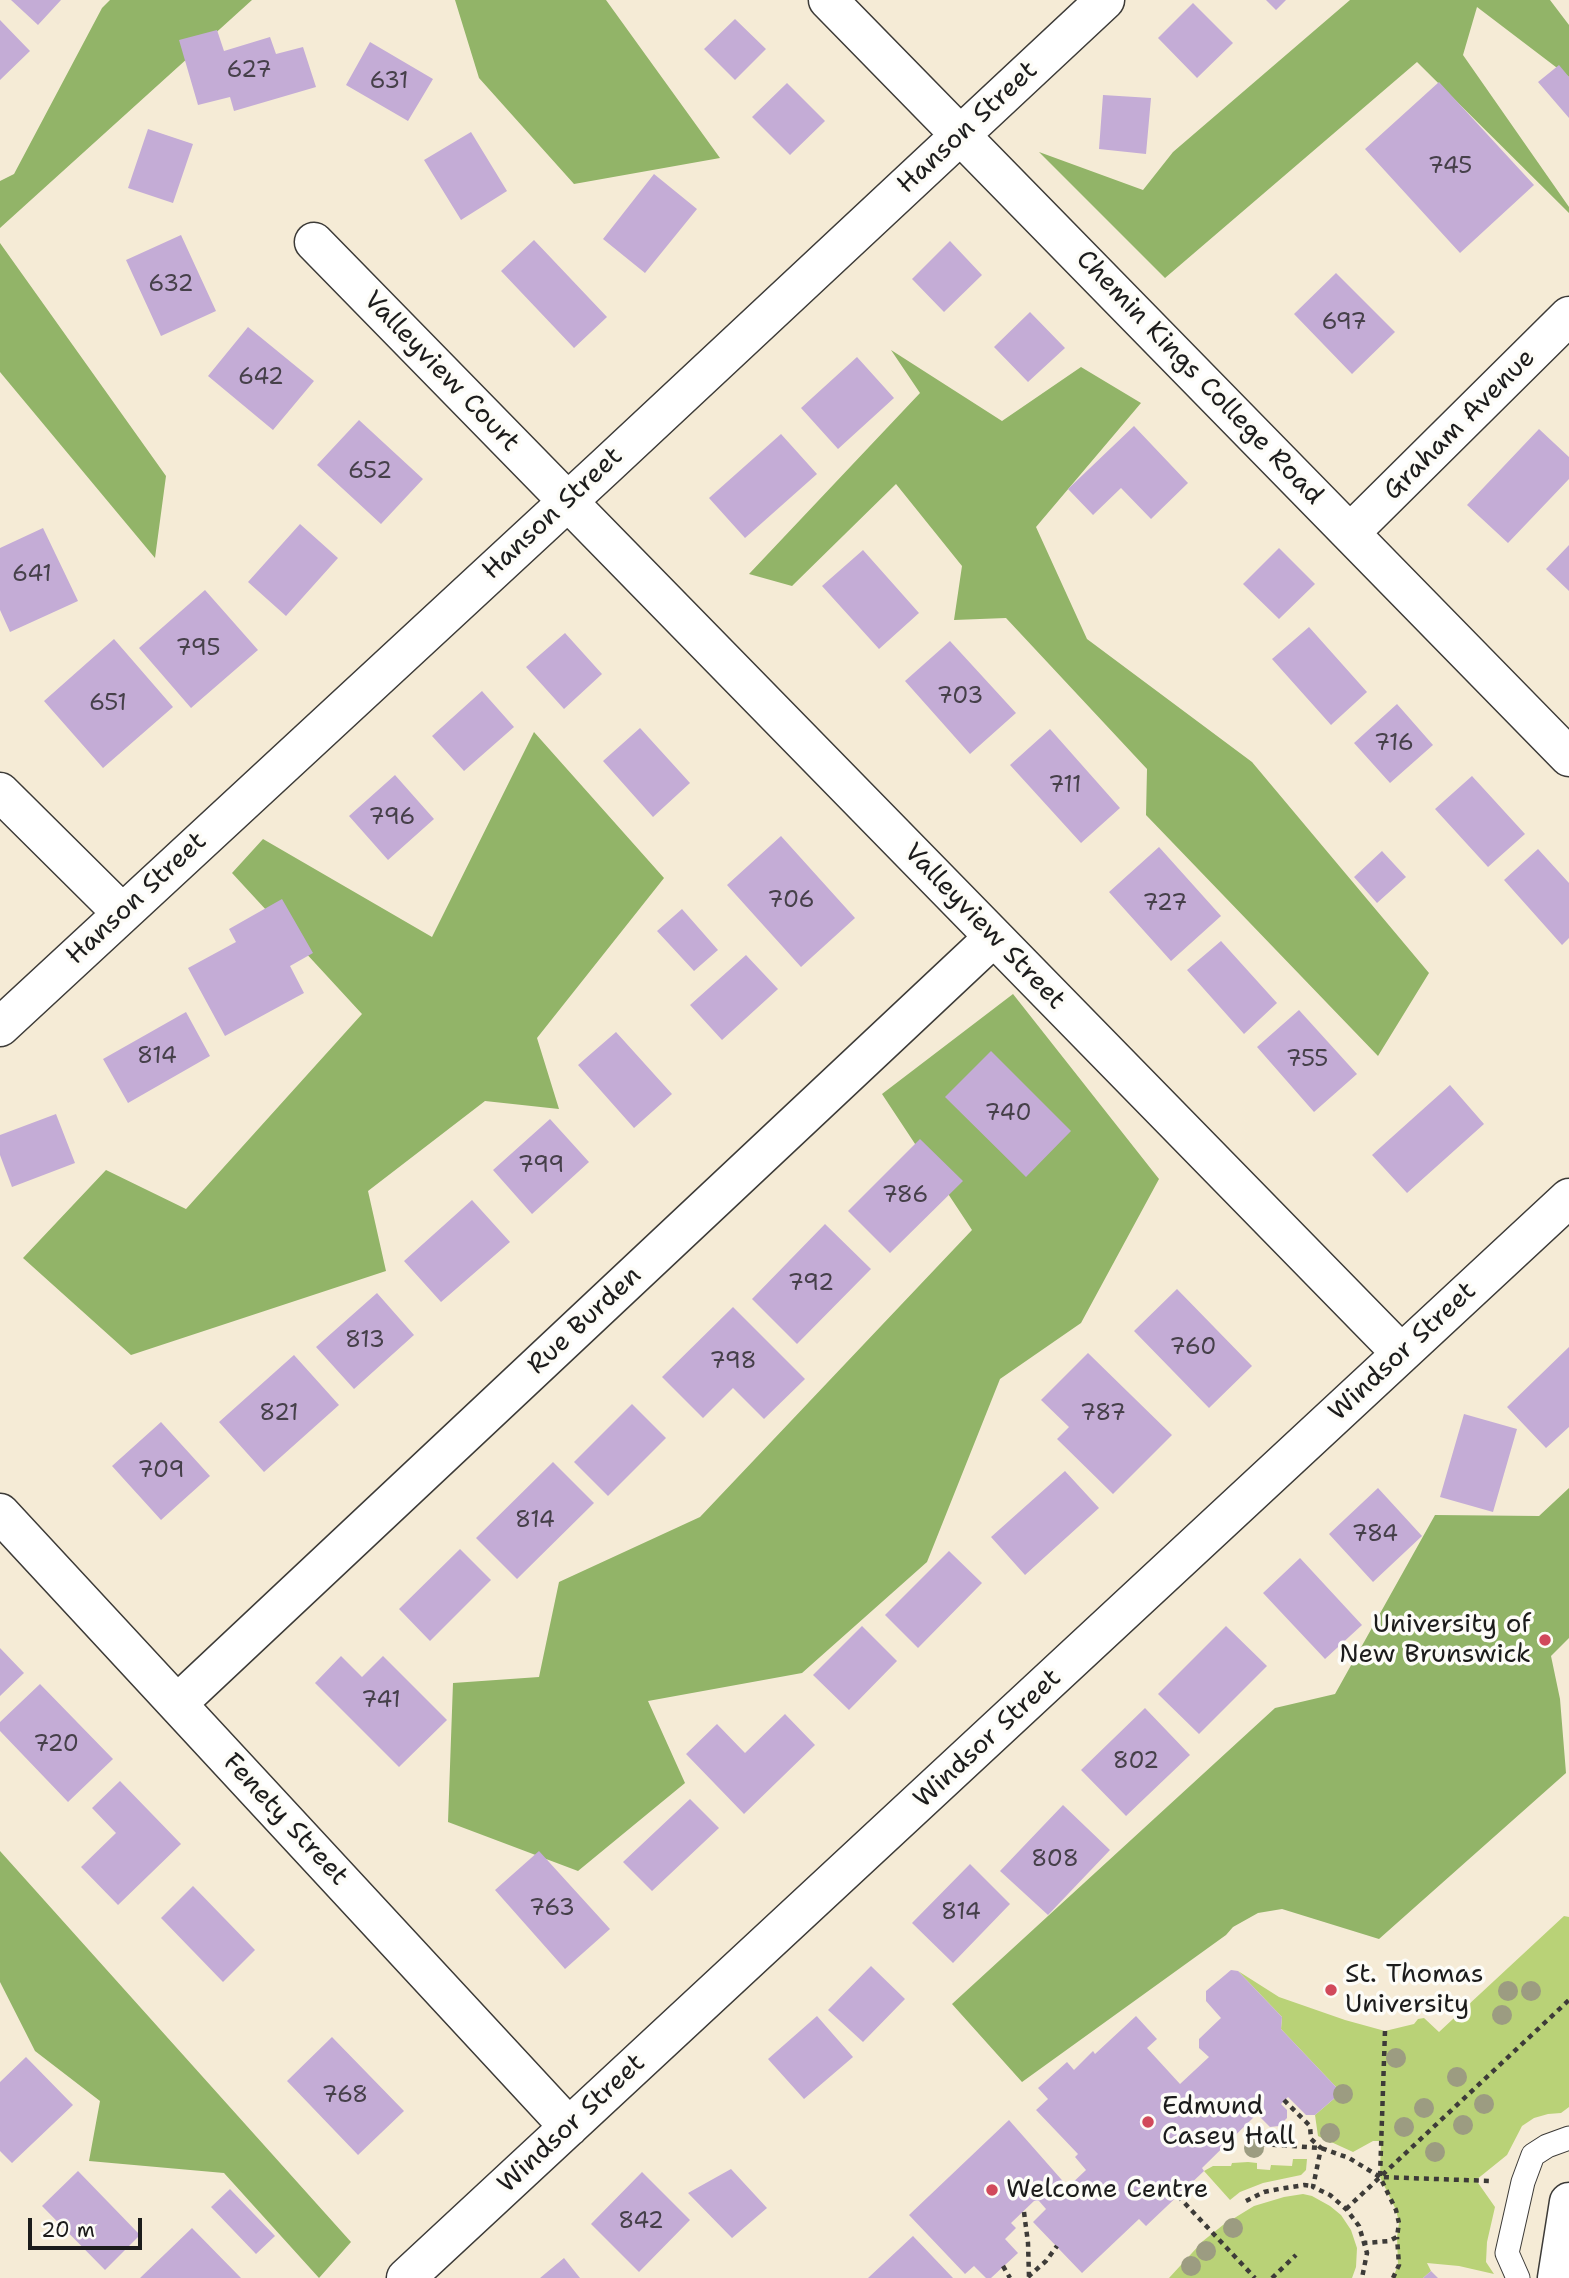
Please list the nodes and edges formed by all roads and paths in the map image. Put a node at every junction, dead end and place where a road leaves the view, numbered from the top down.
1 (828, 0) edge
2 (1105, 0) edge
3 (960, 135) junction
4 (314, 242) dead end
5 (1569, 316) edge
6 (568, 501) junction
7 (1350, 533) junction
8 (1569, 757) edge
9 (0, 792) edge
10 (122, 913) junction
11 (994, 937) junction
12 (0, 1027) edge
13 (1569, 1198) edge
14 (1401, 1353) junction
15 (0, 1513) edge
16 (177, 1704) junction
17 (1569, 2000) edge
18 (1385, 2031) dead end
19 (1284, 2100) dead end
20 (569, 2127) junction
21 (1569, 2138) edge
22 (1262, 2144) dead end
23 (1321, 2148) junction
24 (1381, 2177) junction
25 (1523, 2182) junction
26 (1313, 2187) junction
27 (1178, 2196) dead end
28 (1246, 2201) dead end
29 (1569, 2202) edge
30 (1346, 2209) junction
31 (1024, 2211) dead end
32 (1397, 2237) junction
33 (1365, 2243) junction
34 (1056, 2246) dead end
35 (1296, 2255) dead end
36 (1003, 2266) dead end
37 (1028, 2277) edge
38 (406, 2278) edge
39 (1010, 2278) edge
40 (1255, 2278) edge
41 (1272, 2278) edge
42 (1362, 2278) edge
43 (1393, 2278) edge
44 (1518, 2278) edge
45 (1557, 2278) edge

1 - 3 street, Chemin Kings College Road
2 - 3 street, Hanson Street
3 - 6 street, Hanson Street
3 - 7 street, Chemin Kings College Road
4 - 6 street, Valleyview Court
5 - 7 street, Graham Avenue
6 - 10 street, Hanson Street
6 - 11 street, Valleyview Street
7 - 8 street, Chemin Kings College Road
9 - 10 street
10 - 12 street, Hanson Street
11 - 14 street, Valleyview Street
11 - 16 street, Rue Burden
13 - 14 street, Windsor Street
14 - 20 street, Windsor Street
15 - 16 street, Fenety Street
16 - 20 street, Fenety Street
17 - 24 path
18 - 24 path
19 - 23 path
20 - 38 street, Windsor Street
21 - 25 lane
22 - 23 path
23 - 24 path
23 - 26 path
24 - 25 path
24 - 30 path
24 - 32 path
25 - 44 lane
26 - 28 path
26 - 30 path
27 - 40 path
29 - 45 street
30 - 33 path
31 - 37 path
32 - 33 path
32 - 43 path
33 - 42 path
34 - 37 path
35 - 41 path
36 - 39 path

